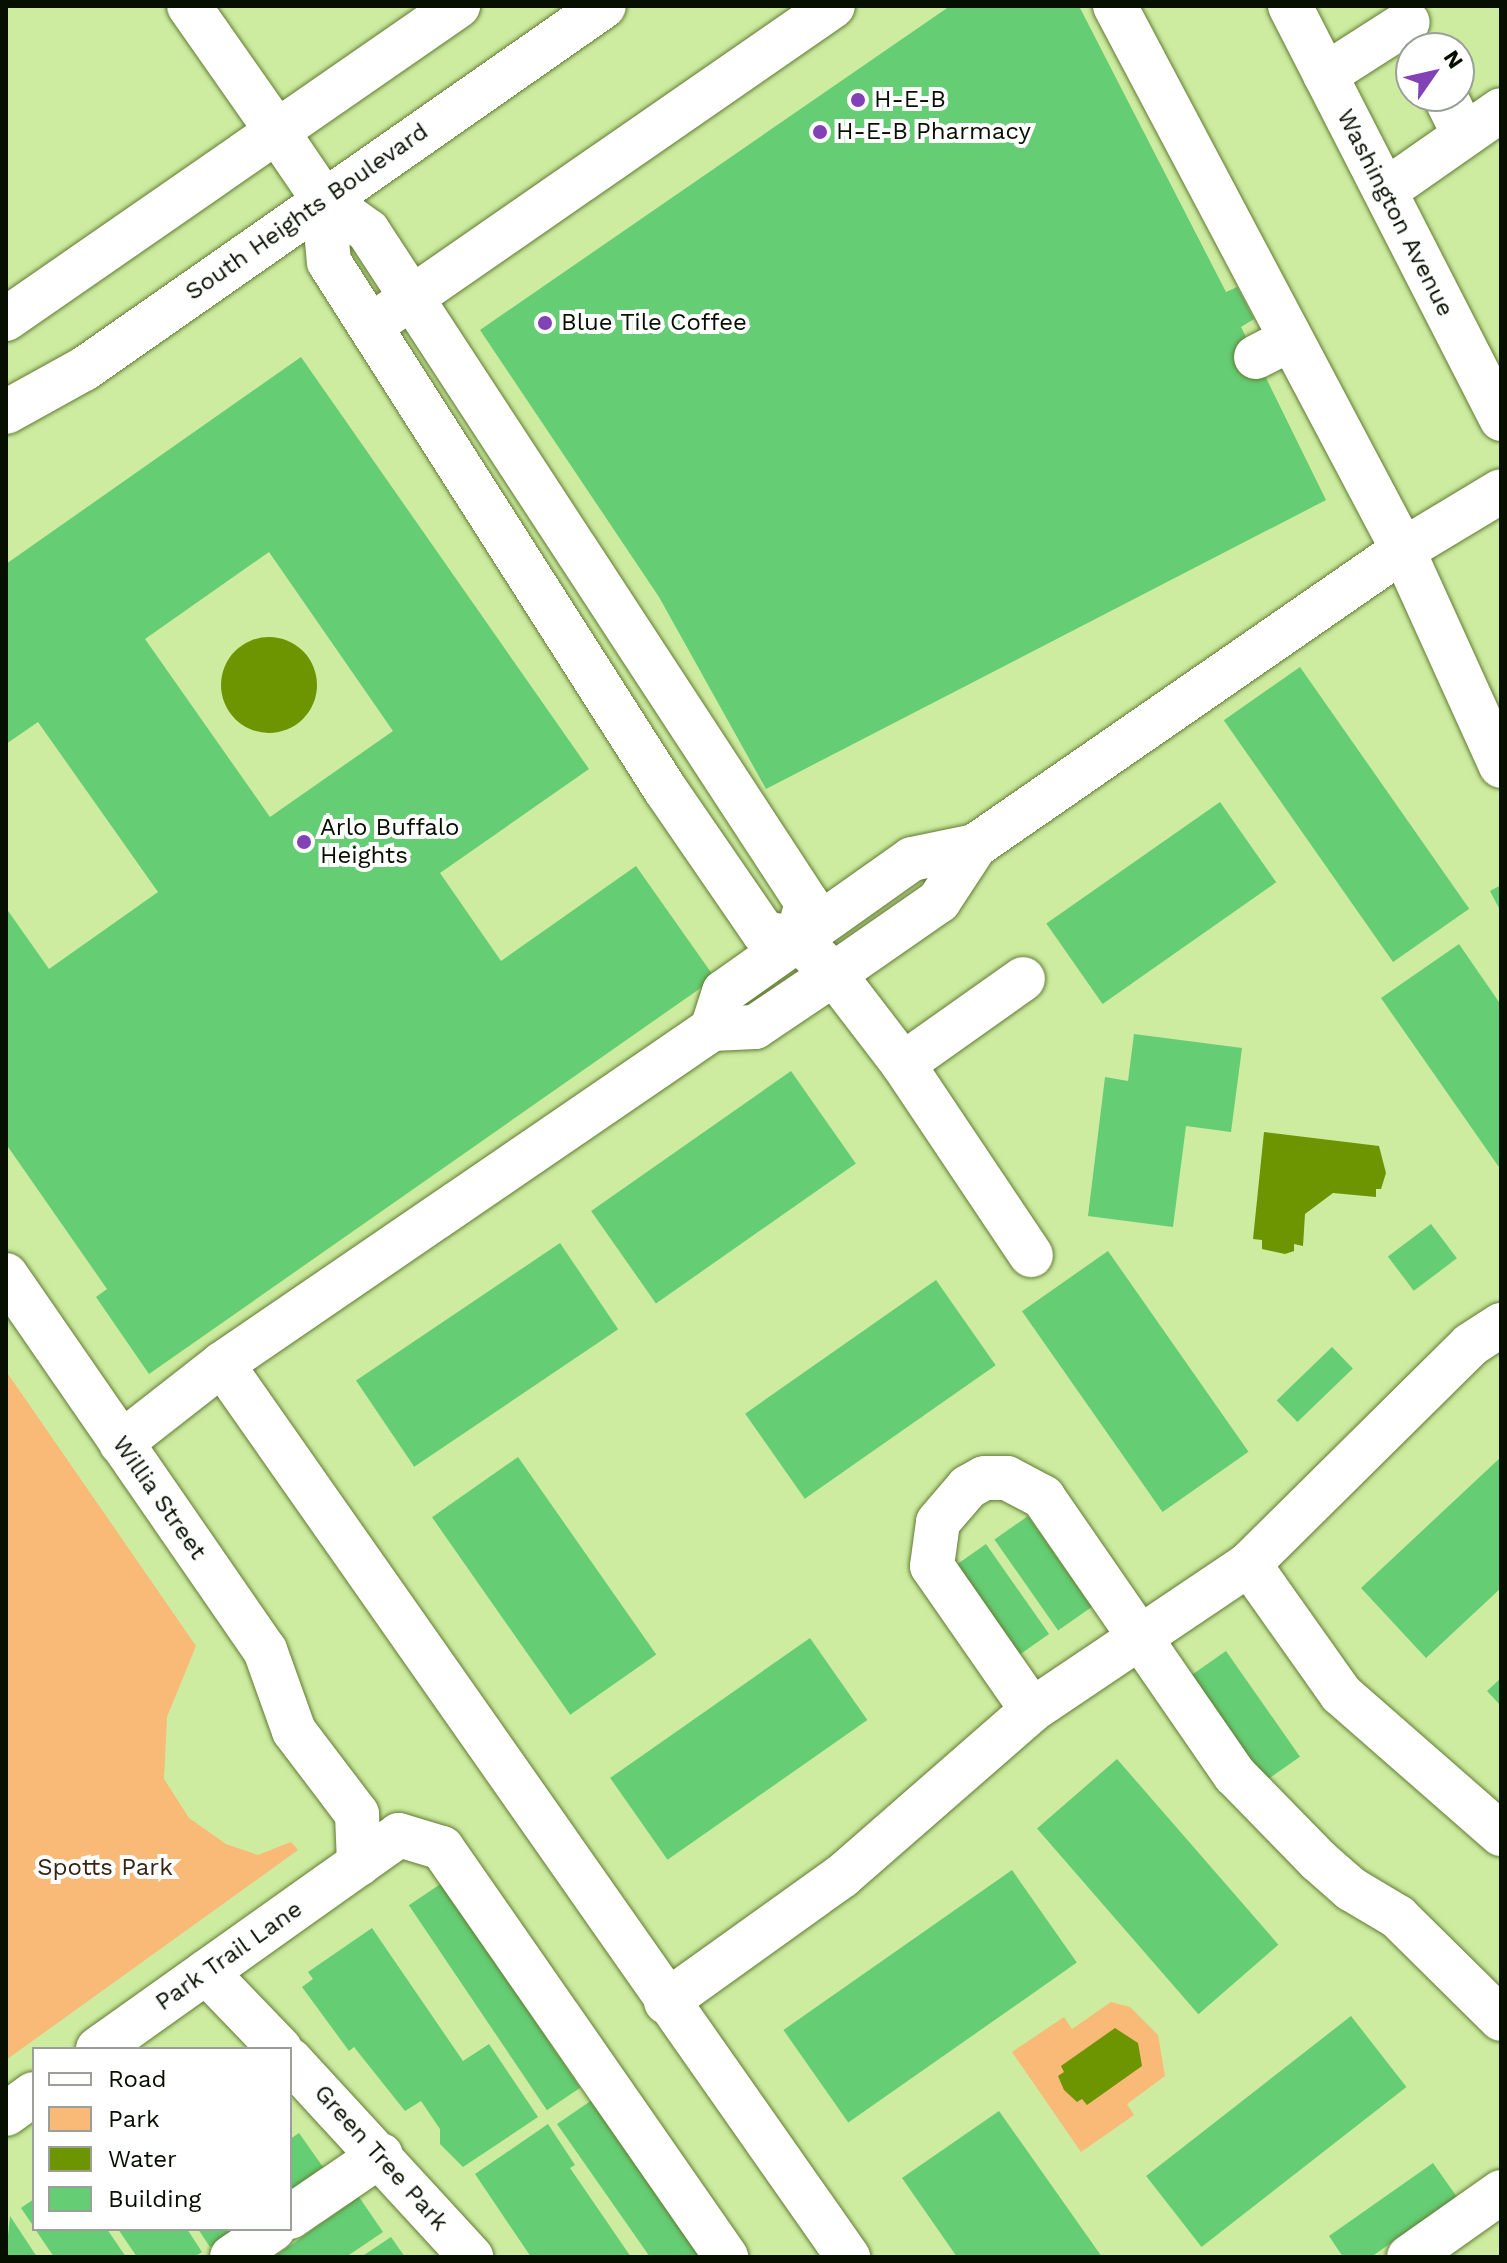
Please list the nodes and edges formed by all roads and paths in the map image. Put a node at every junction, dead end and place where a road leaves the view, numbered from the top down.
1 (458, 6) edge
2 (604, 6) edge
3 (833, 6) edge
4 (1115, 6) edge
5 (1290, 6) edge
6 (201, 10) edge
7 (1412, 25) edge
8 (1325, 75) junction
9 (1501, 110) edge
10 (1453, 112) edge
11 (278, 133) junction
12 (1464, 135) junction
13 (1385, 191) junction
14 (323, 199) junction
15 (411, 298) junction
16 (6, 319) edge
17 (370, 326) junction
18 (6, 412) edge
19 (1501, 419) edge
20 (1501, 491) edge
21 (1403, 550) junction
22 (725, 750) junction
23 (1501, 766) edge
24 (665, 789) junction
25 (975, 846) junction
26 (797, 939) junction
27 (834, 974) junction
28 (1023, 979) dead end
29 (712, 1029) junction
30 (903, 1064) junction
31 (1031, 1255) dead end
32 (6, 1275) edge
33 (1501, 1325) edge
34 (222, 1364) junction
35 (121, 1443) junction
36 (1249, 1564) junction
37 (1138, 1639) junction
38 (1032, 1710) junction
39 (1501, 1834) edge
40 (359, 1864) junction
41 (206, 1972) junction
42 (666, 2002) junction
43 (1501, 2019) edge
44 (101, 2047) edge
45 (278, 2047) edge
46 (292, 2062) edge
47 (32, 2095) edge
48 (6, 2114) edge
49 (381, 2155) junction
50 (1501, 2192) edge
51 (292, 2216) edge
52 (270, 2231) edge
53 (232, 2257) edge
54 (471, 2257) edge
55 (726, 2257) edge
56 (848, 2257) edge
57 (1409, 2257) edge

1 - 11 main road
2 - 14 main road, South Heights Boulevard
3 - 15 main road
4 - 21 main road
5 - 8 main road, Washington Avenue
6 - 11 main road
7 - 8 main road
8 - 13 main road, Washington Avenue
9 - 12 main road
10 - 12 main road
11 - 14 main road
11 - 16 main road
12 - 13 main road
13 - 19 main road, Washington Avenue
14 - 15 main road
14 - 17 main road
14 - 18 main road, South Heights Boulevard
15 - 17 main road
15 - 22 main road
17 - 24 main road
20 - 21 main road
21 - 23 main road
21 - 25 main road
22 - 24 main road
22 - 26 main road
24 - 26 main road
25 - 26 main road
25 - 27 main road
26 - 27 main road
26 - 29 main road
27 - 29 main road
27 - 30 main road
28 - 30 main road
29 - 34 main road
30 - 31 main road
32 - 35 main road, Willia Street
33 - 36 main road
34 - 35 main road
34 - 42 main road
35 - 40 main road, Willia Street
36 - 37 main road
36 - 39 main road
37 - 38 main road
37 - 38 main road
37 - 43 main road
38 - 42 main road
40 - 41 main road, Park Trail Lane
40 - 55 main road, Park Trail Lane
41 - 44 main road, Park Trail Lane
41 - 45 main road
42 - 56 main road
46 - 49 main road, Green Tree Park
47 - 48 main road
49 - 51 main road
49 - 54 main road, Green Tree Park
50 - 57 main road
52 - 53 main road

